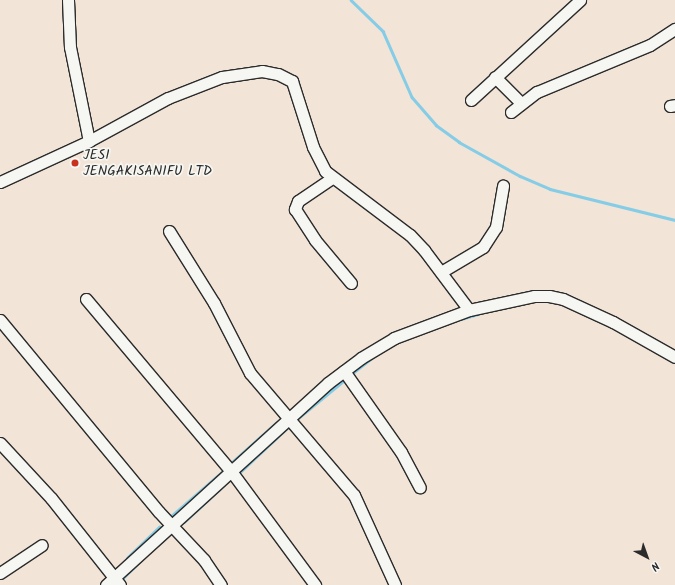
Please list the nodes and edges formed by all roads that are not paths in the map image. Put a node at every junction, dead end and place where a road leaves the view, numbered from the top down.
1 (68, 0) edge
2 (580, 0) edge
3 (675, 29) edge
4 (495, 77) junction
5 (470, 100) dead end
6 (521, 103) junction
7 (511, 112) dead end
8 (89, 141) junction
9 (332, 178) junction
10 (0, 182) edge
11 (503, 186) dead end
12 (169, 231) dead end
13 (441, 272) junction
14 (351, 283) dead end
15 (86, 299) dead end
16 (469, 310) junction
17 (0, 320) edge
18 (675, 357) edge
19 (344, 371) junction
20 (289, 419) junction
21 (0, 443) edge
22 (231, 471) junction
23 (420, 487) dead end
24 (171, 525) junction
25 (42, 545) dead end
26 (0, 573) edge
27 (114, 583) edge
28 (221, 585) edge
29 (315, 585) edge
30 (395, 585) edge

1 - 8 street
2 - 4 street
3 - 6 street
4 - 5 street
4 - 6 street
6 - 7 street
8 - 9 street
8 - 10 street
9 - 13 street
9 - 14 street
11 - 13 street
12 - 20 street
13 - 16 street
15 - 22 street
16 - 18 street
16 - 19 street
17 - 24 street
19 - 20 street
19 - 23 street
20 - 22 street
20 - 30 street
21 - 27 street
22 - 24 street
22 - 29 street
24 - 27 street
24 - 28 street
25 - 26 street

